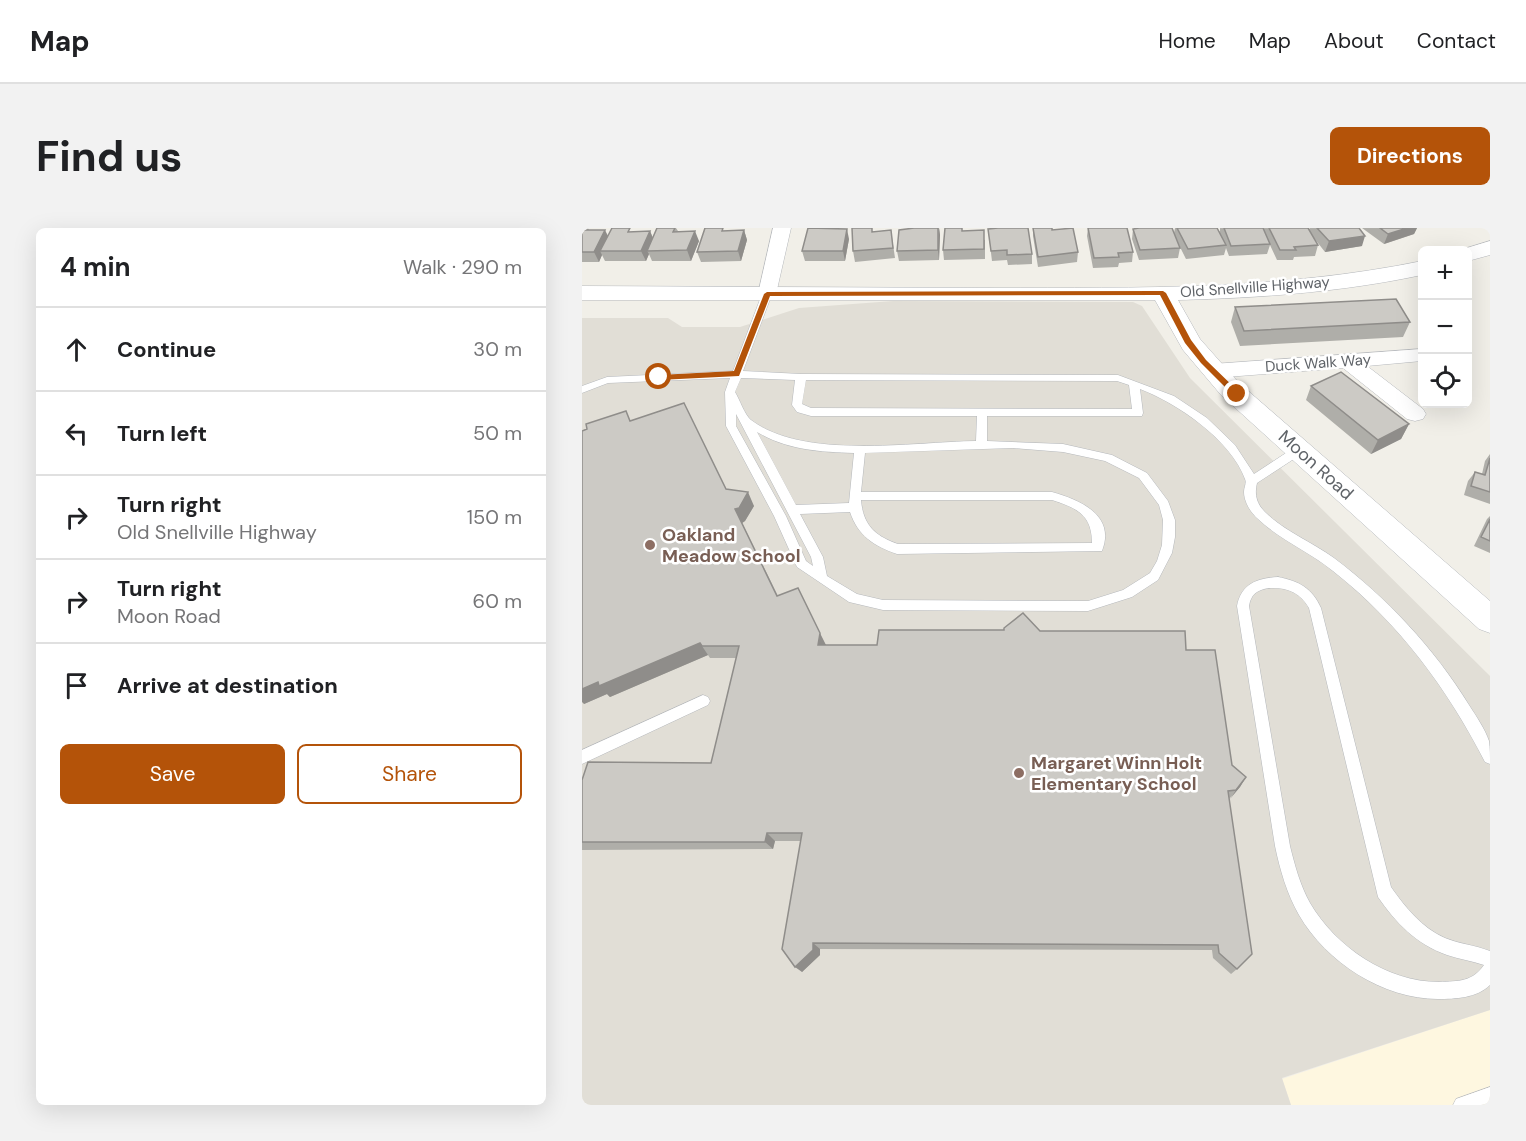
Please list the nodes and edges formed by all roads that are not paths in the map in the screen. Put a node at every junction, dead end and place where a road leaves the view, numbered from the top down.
1 (782, 228) edge
2 (1490, 248) edge
3 (1472, 253) edge
4 (1418, 269) edge
5 (582, 293) edge
6 (1163, 293) junction
7 (767, 294) junction
8 (1418, 355) edge
9 (1348, 361) junction
10 (1213, 371) junction
11 (737, 374) junction
12 (801, 377) junction
13 (1134, 383) junction
14 (582, 390) edge
15 (730, 392) junction
16 (982, 413) junction
17 (1415, 414) dead end
18 (747, 422) junction
19 (981, 444) junction
20 (860, 449) junction
21 (1299, 450) junction
22 (1252, 481) junction
23 (854, 501) junction
24 (792, 510) junction
25 (821, 576) junction
26 (1490, 620) edge
27 (703, 701) dead end
28 (1490, 757) edge
29 (582, 758) edge
30 (1490, 959) edge
31 (1490, 971) edge
32 (1490, 1096) edge
33 (1462, 1105) edge

1 - 7 street
2 - 3 street
4 - 6 street, Old Snellville Highway
5 - 7 street, Old Snellville Highway
6 - 7 street, Old Snellville Highway
6 - 10 street, Moon Road
7 - 11 lane
8 - 9 street, Duck Walk Way
9 - 10 street, Duck Walk Way
9 - 17 street
10 - 21 street, Moon Road
11 - 12 lane
11 - 14 lane
11 - 15 lane
12 - 13 lane
12 - 16 lane
13 - 16 lane
13 - 22 lane
15 - 18 lane
15 - 25 lane
16 - 19 lane
18 - 20 lane
18 - 24 lane
19 - 20 lane
19 - 25 lane
20 - 23 lane
21 - 22 lane
21 - 26 street, Moon Road
22 - 28 lane
23 - 23 lane
23 - 24 lane
24 - 25 lane
27 - 29 lane
30 - 31 lane
32 - 33 lane

